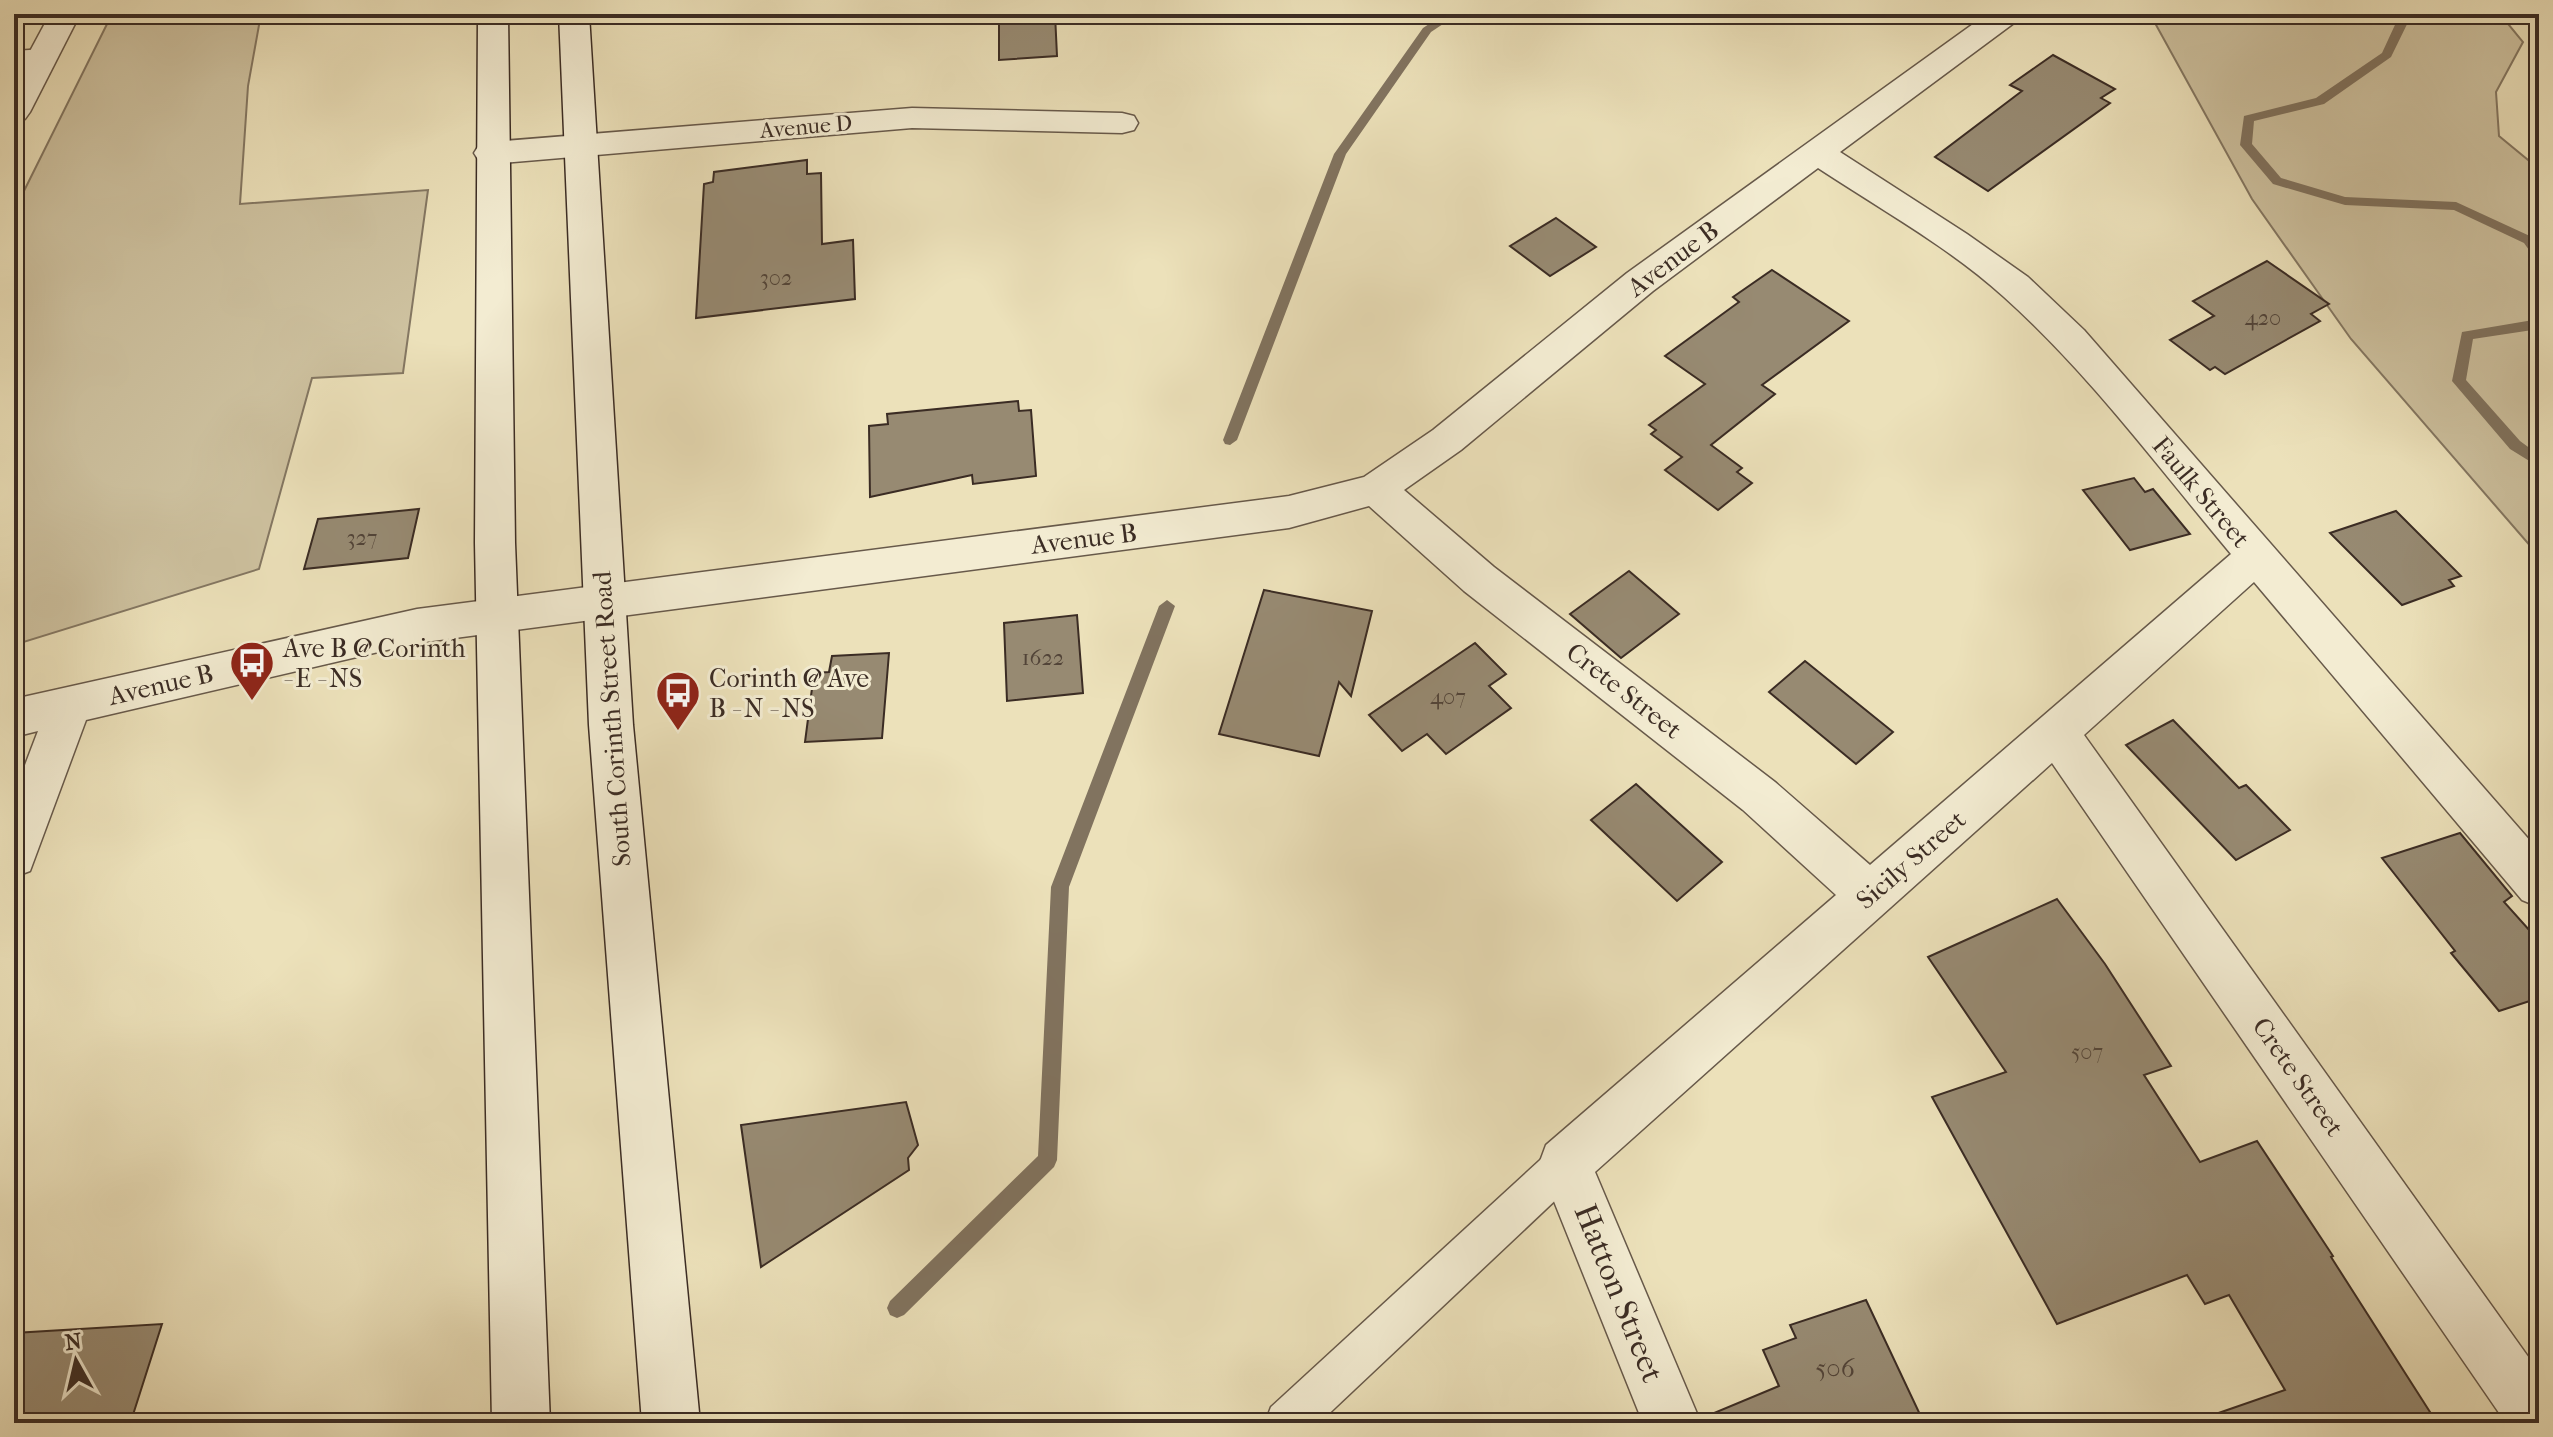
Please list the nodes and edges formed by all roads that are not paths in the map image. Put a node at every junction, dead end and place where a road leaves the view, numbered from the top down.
1 (65, 14) edge
2 (493, 14) edge
3 (2007, 14) edge
4 (584, 15) edge
5 (29, 57) edge
6 (14, 112) edge
7 (1122, 123) dead end
8 (580, 147) junction
9 (1817, 152) junction
10 (491, 153) junction
11 (1376, 489) junction
12 (2256, 556) junction
13 (602, 600) junction
14 (496, 614) junction
15 (69, 706) junction
16 (14, 718) edge
17 (2057, 733) junction
18 (14, 856) edge
19 (2539, 885) edge
20 (1870, 895) junction
21 (1565, 1164) junction
22 (2539, 1421) edge
23 (521, 1423) edge
24 (671, 1423) edge
25 (1287, 1423) edge
26 (1672, 1423) edge

1 - 5 street
2 - 10 street
3 - 9 street, Avenue B
4 - 8 street, South Corinth Street Road
5 - 6 street
7 - 8 street, Avenue D
8 - 10 street, Avenue D
8 - 13 street, South Corinth Street Road
9 - 11 street, Avenue B
9 - 12 street, Faulk Street
10 - 14 street
11 - 13 street, Avenue B
11 - 20 street, Crete Street
12 - 17 street, Sicily Street
12 - 19 street, Faulk Street
13 - 14 street, Avenue B
13 - 24 street, South Corinth Street Road
14 - 15 street, Avenue B
14 - 23 street
15 - 16 street, Avenue B
15 - 18 street
17 - 20 street, Sicily Street
17 - 22 street, Crete Street
20 - 21 street, Sicily Street
21 - 25 lane
21 - 26 street, Hatton Street

